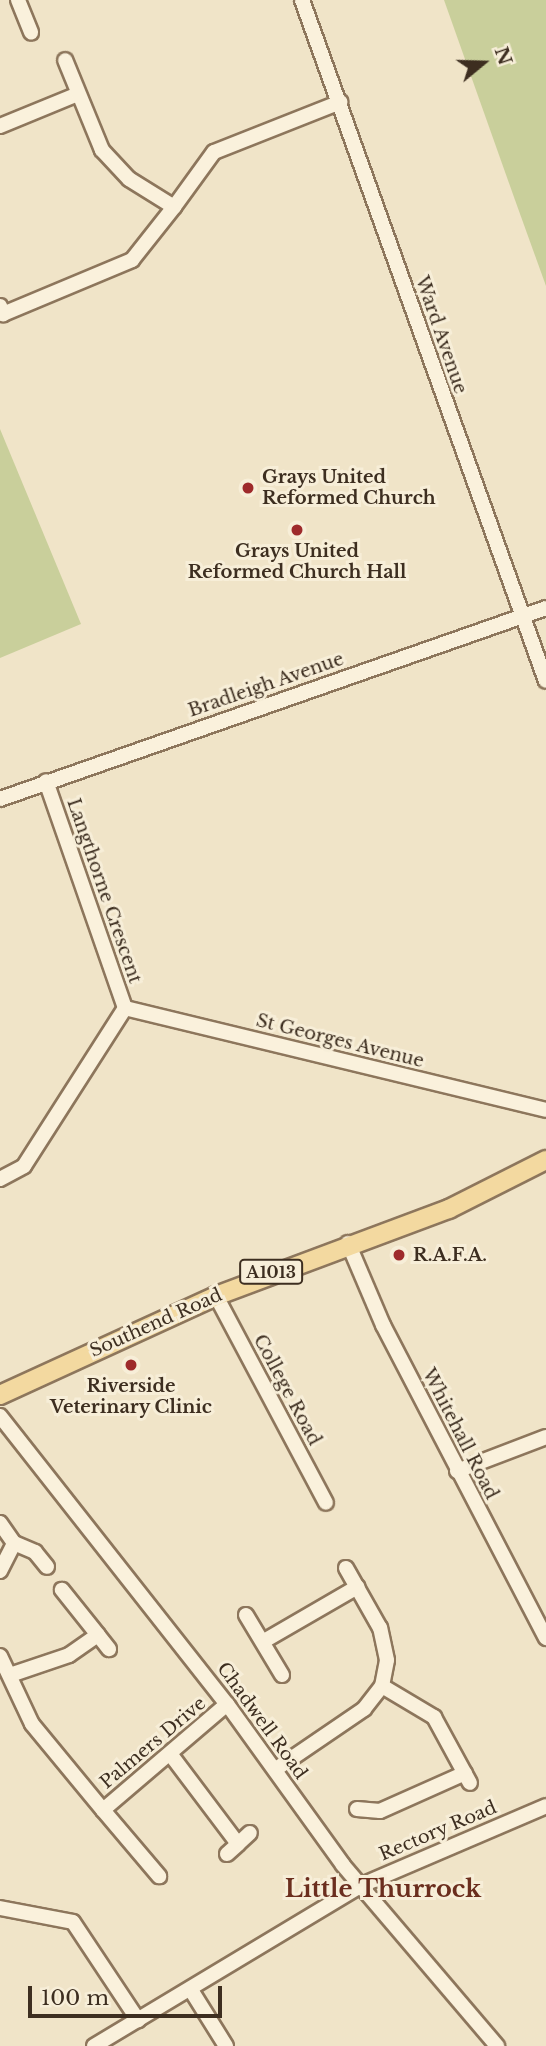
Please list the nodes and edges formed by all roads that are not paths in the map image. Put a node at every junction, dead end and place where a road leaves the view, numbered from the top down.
1 (18, 0) edge
2 (302, 0) edge
3 (31, 33) dead end
4 (65, 60) dead end
5 (78, 94) junction
6 (340, 102) junction
7 (0, 127) edge
8 (174, 207) junction
9 (1, 312) edge
10 (546, 608) edge
11 (521, 617) junction
12 (546, 681) edge
13 (46, 781) junction
14 (0, 799) edge
15 (125, 1008) junction
16 (546, 1111) edge
17 (546, 1160) edge
18 (0, 1178) edge
19 (348, 1243) junction
20 (216, 1296) junction
21 (0, 1395) edge
22 (0, 1416) edge
23 (546, 1437) edge
24 (457, 1471) junction
25 (326, 1503) dead end
26 (1, 1523) edge
27 (13, 1543) junction
28 (47, 1567) dead end
29 (346, 1568) dead end
30 (0, 1571) edge
31 (357, 1587) junction
32 (62, 1590) dead end
33 (246, 1615) dead end
34 (541, 1618) edge
35 (98, 1635) junction
36 (546, 1638) edge
37 (264, 1641) junction
38 (108, 1649) dead end
39 (0, 1656) edge
40 (13, 1674) junction
41 (282, 1675) dead end
42 (382, 1686) junction
43 (227, 1704) junction
44 (171, 1755) junction
45 (276, 1769) junction
46 (546, 1806) edge
47 (357, 1809) dead end
48 (103, 1810) junction
49 (250, 1833) dead end
50 (159, 1875) dead end
51 (362, 1885) junction
52 (0, 1908) edge
53 (191, 1990) junction
54 (138, 2020) junction
55 (94, 2046) edge
56 (226, 2046) edge
57 (497, 2046) edge

1 - 3 street
2 - 6 street, Ward Avenue
4 - 5 street
5 - 7 street
5 - 8 street
6 - 8 street
6 - 11 street, Ward Avenue
8 - 9 street
10 - 11 street, Bradleigh Avenue
11 - 12 street, Ward Avenue
11 - 13 street, Bradleigh Avenue
13 - 14 street, Bradleigh Avenue
13 - 15 street, Langthorne Crescent
15 - 16 street, St Georges Avenue
15 - 18 street, Langthorne Crescent
17 - 19 main road, Southend Road / A1013
19 - 20 main road, Southend Road / A1013
19 - 24 street, Whitehall Road
20 - 21 main road, Southend Road / A1013
20 - 25 street, College Road
22 - 43 street, Chadwell Road
23 - 24 street
24 - 34 street, Whitehall Road
26 - 27 street
27 - 28 street
27 - 30 street
29 - 31 street
31 - 37 street
31 - 42 street
32 - 35 street
33 - 37 street
34 - 36 street, Whitehall Road
35 - 38 street
35 - 40 street
37 - 41 street
39 - 40 street, Palmers Drive
40 - 48 street, Palmers Drive
42 - 45 street
42 - 47 street
43 - 44 street, Palmers Drive
43 - 45 street, Chadwell Road
44 - 48 street, Palmers Drive
44 - 49 street
45 - 51 street, Chadwell Road
46 - 51 street, Rectory Road
48 - 50 street, Palmers Drive
51 - 53 street, Rectory Road
51 - 57 street, Chadwell Road
52 - 54 street
53 - 54 street, Rectory Road
53 - 56 street
54 - 55 street, Rectory Road

